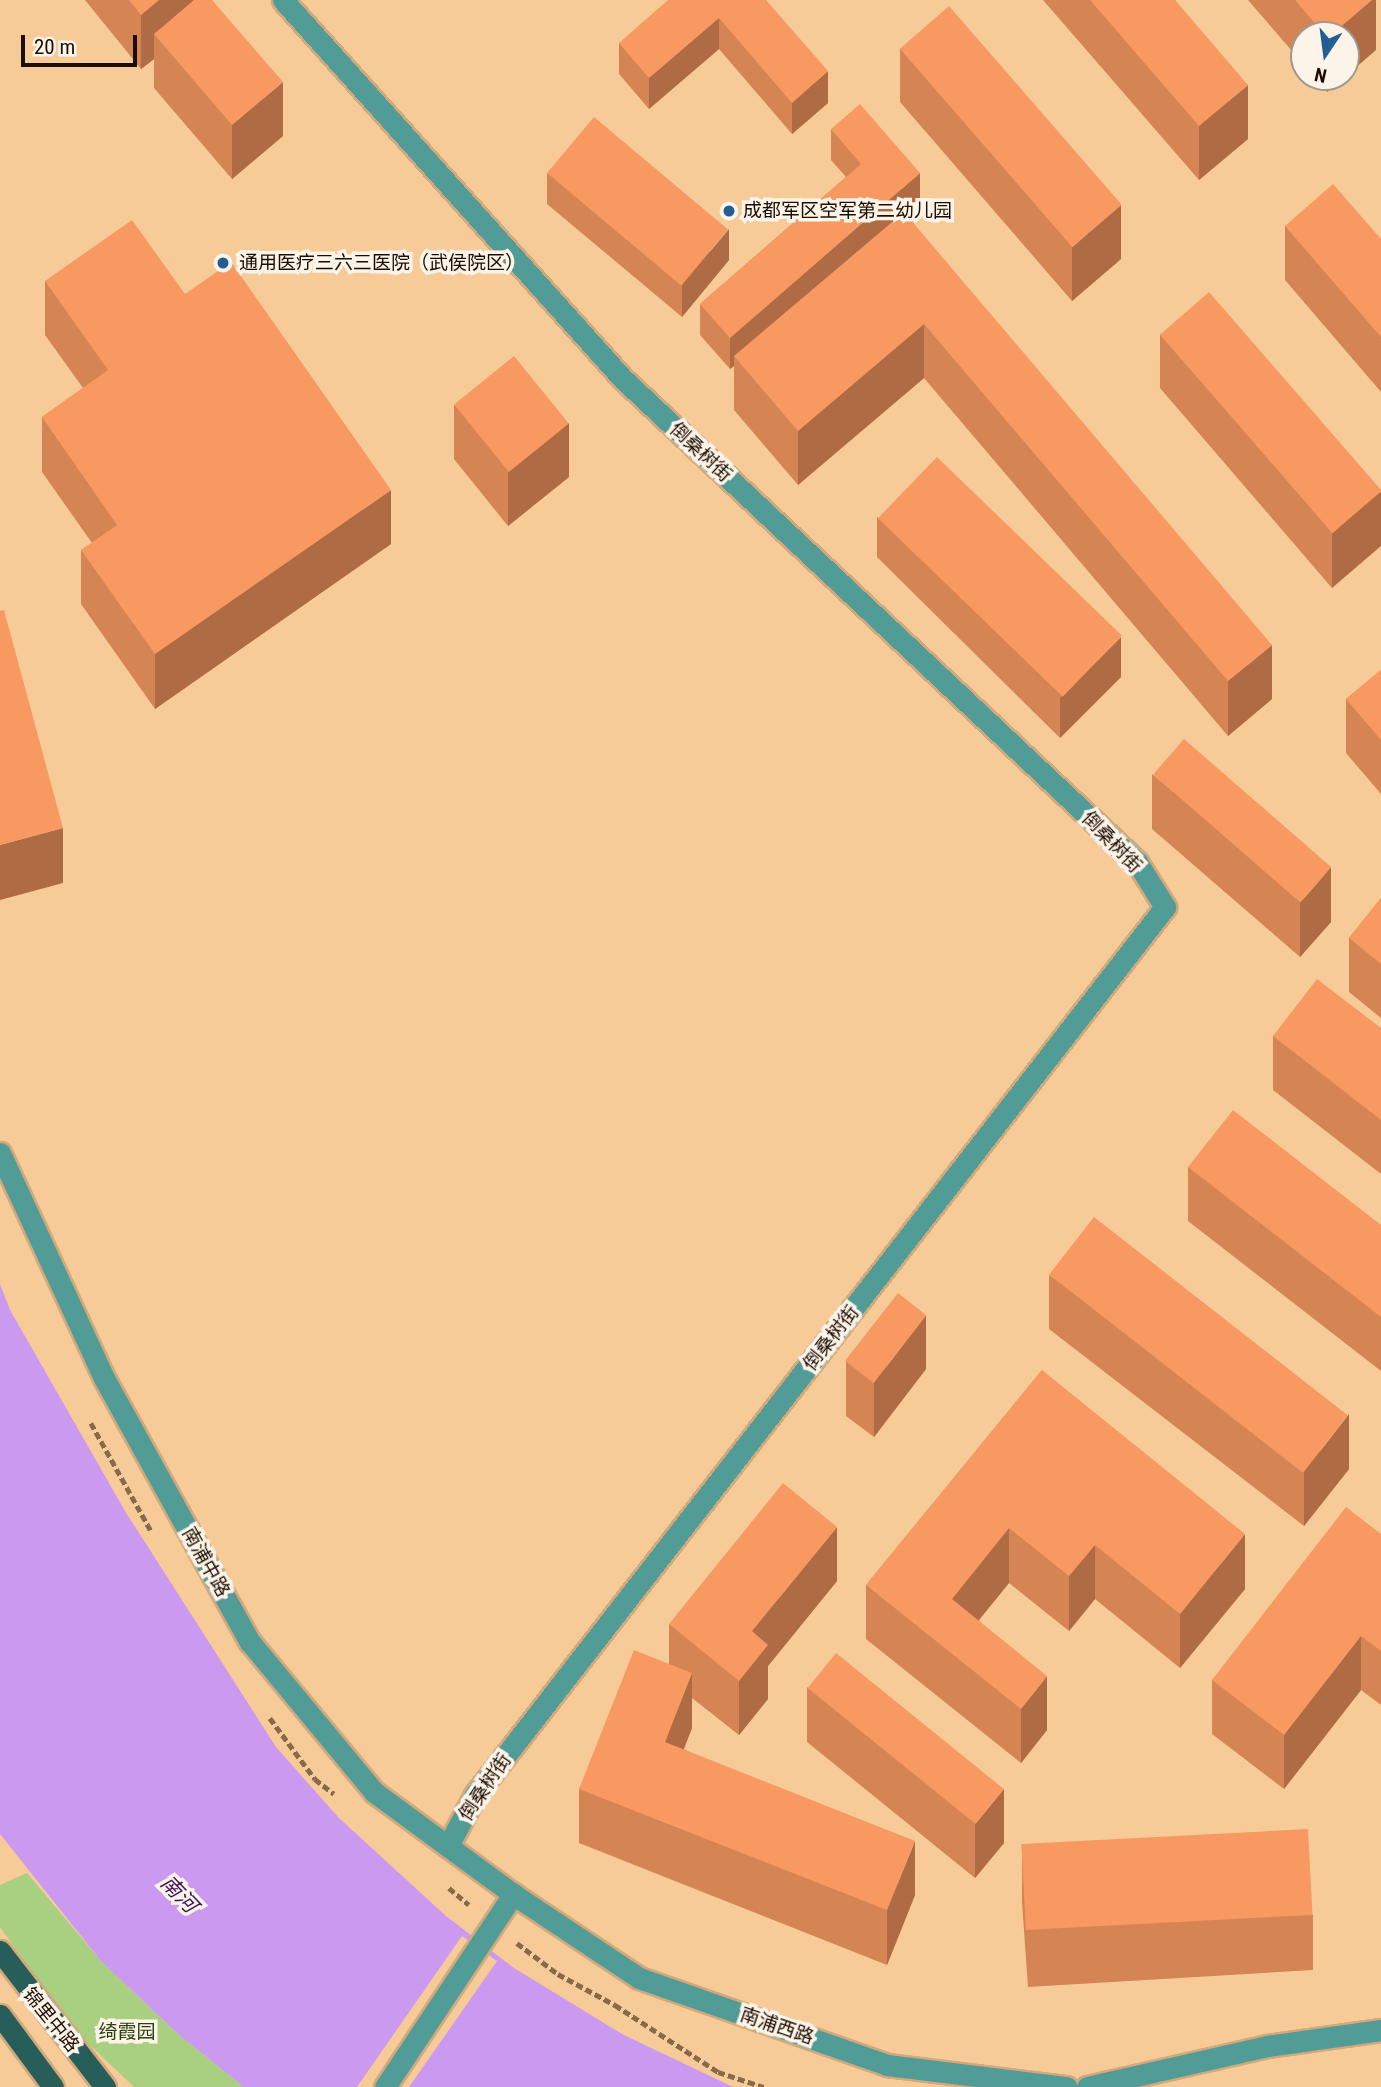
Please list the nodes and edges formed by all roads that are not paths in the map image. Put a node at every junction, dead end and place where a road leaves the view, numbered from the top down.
1 (283, 0) edge
2 (0, 1153) edge
3 (448, 1846) junction
4 (513, 1894) junction
5 (0, 1951) edge
6 (0, 2015) edge
7 (1381, 2030) edge
8 (53, 2087) edge
9 (105, 2087) edge
10 (386, 2087) edge
11 (1067, 2087) edge
12 (1087, 2087) edge

1 - 3 street, 倒桑树街
2 - 3 street, 南浦中路
3 - 4 street, 南浦中路
4 - 10 street
4 - 11 street, 南浦西路
5 - 9 main road, 锦里中路
6 - 8 main road, 锦里中路
7 - 12 street

